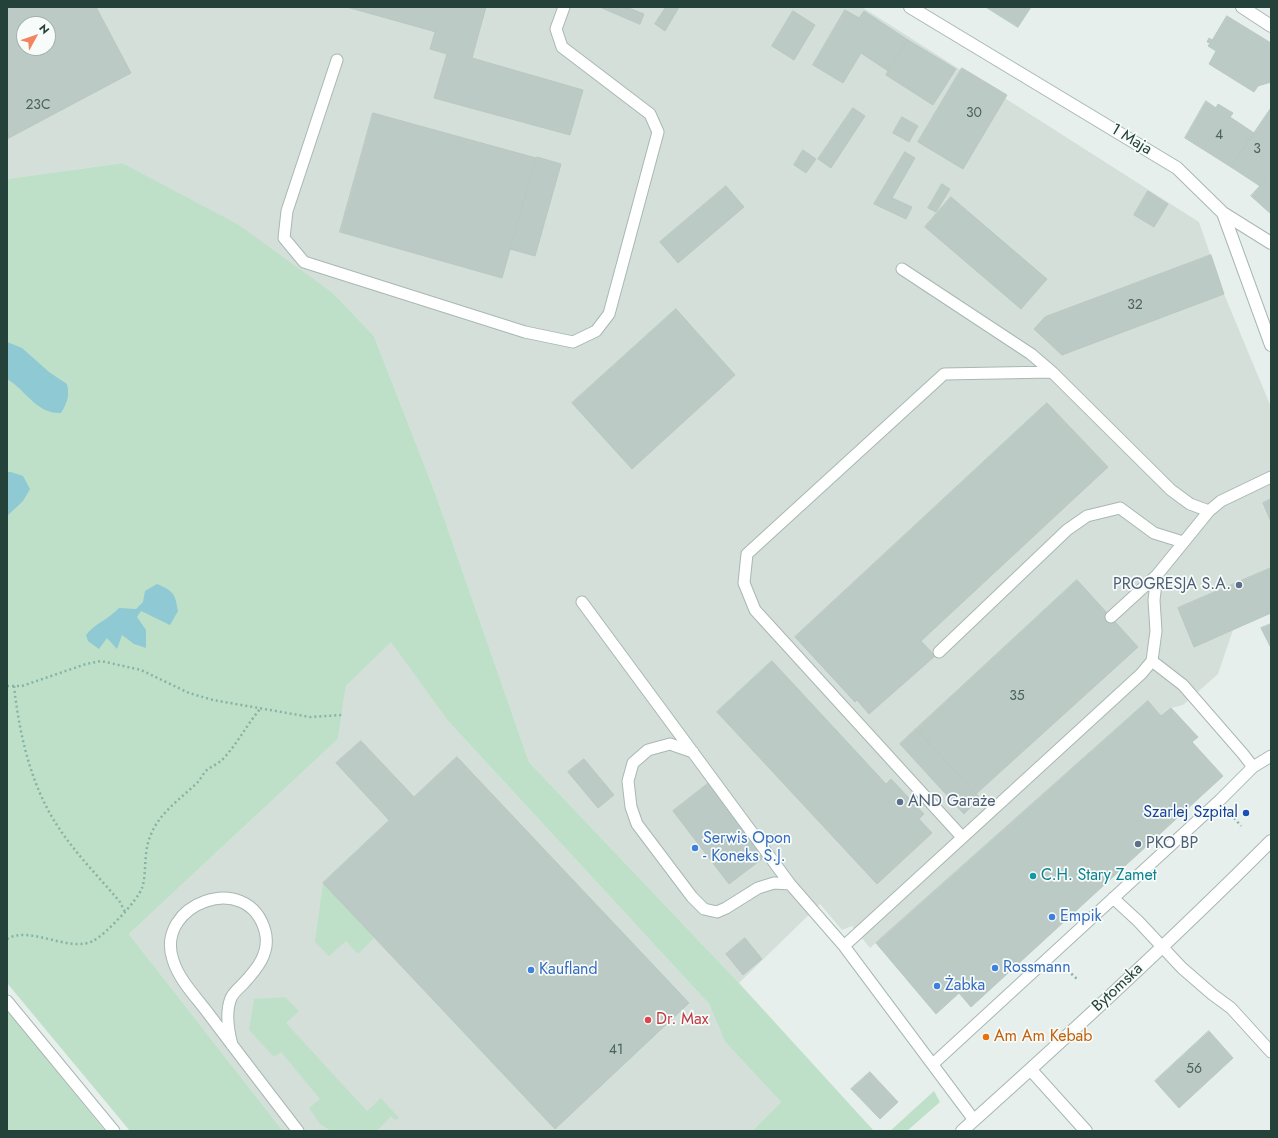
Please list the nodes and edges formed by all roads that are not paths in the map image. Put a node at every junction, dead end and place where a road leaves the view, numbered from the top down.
1 (564, 7) edge
2 (910, 7) edge
3 (1242, 7) edge
4 (1271, 26) edge
5 (337, 60) dead end
6 (1223, 213) junction
7 (1271, 243) edge
8 (902, 269) dead end
9 (1271, 345) edge
10 (1052, 372) junction
11 (1271, 477) edge
12 (1209, 511) junction
13 (1183, 542) junction
14 (1157, 575) junction
15 (582, 602) dead end
16 (1111, 616) dead end
17 (939, 652) dead end
18 (1152, 661) junction
19 (693, 752) junction
20 (1271, 756) edge
21 (1252, 767) junction
22 (962, 837) junction
23 (1271, 841) edge
24 (790, 884) junction
25 (1113, 898) junction
26 (844, 946) junction
27 (1162, 946) junction
28 (7, 1001) edge
29 (232, 1045) junction
30 (1271, 1052) edge
31 (934, 1063) junction
32 (1031, 1070) junction
33 (974, 1120) junction
34 (114, 1131) edge
35 (298, 1131) edge
36 (962, 1131) edge
37 (1086, 1131) edge

1 - 5 lane
2 - 6 street, 1 Maja
3 - 4 street
6 - 7 street
6 - 9 street, 1 Maja
8 - 10 lane
10 - 12 lane
10 - 22 lane
11 - 12 lane
12 - 13 lane
13 - 14 lane
13 - 17 lane
14 - 16 lane
14 - 18 lane
15 - 19 lane
18 - 21 lane
18 - 22 lane
19 - 24 lane
19 - 24 lane
20 - 21 lane
21 - 25 lane
22 - 26 lane
23 - 27 street, Bytomska
24 - 26 lane
25 - 27 lane
25 - 31 lane
26 - 31 lane
27 - 30 lane
27 - 32 street, Bytomska
28 - 34 lane
29 - 29 lane
29 - 35 lane
31 - 33 lane
32 - 33 street, Bytomska
32 - 37 street
33 - 36 street, Bytomska

